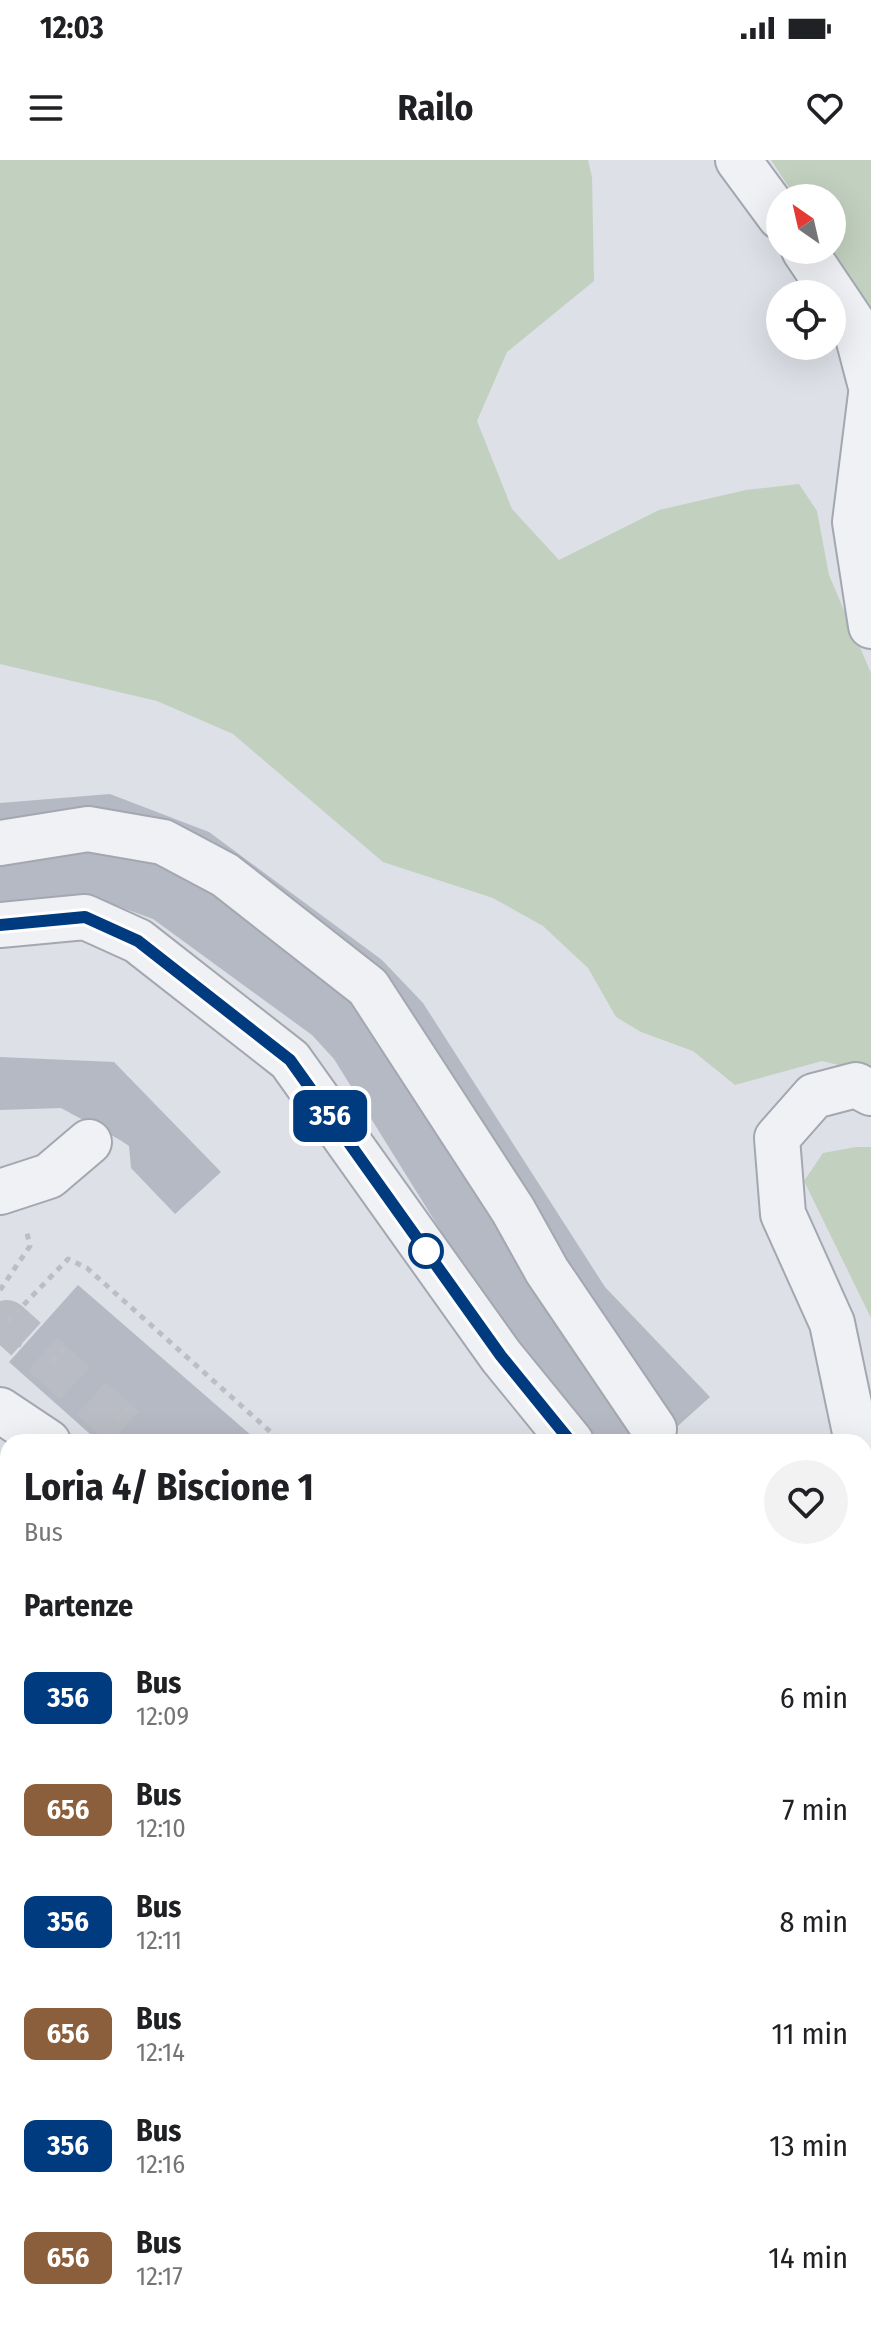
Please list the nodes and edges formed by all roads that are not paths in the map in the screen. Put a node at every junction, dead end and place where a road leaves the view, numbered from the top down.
1 (738, 160) edge
2 (766, 198) edge
3 (813, 264) edge
4 (871, 387) edge
5 (871, 394) edge
6 (871, 626) edge
7 (0, 843) edge
8 (0, 925) edge
9 (871, 1093) edge
10 (89, 1142) dead end
11 (0, 1192) edge
12 (0, 1410) edge
13 (654, 1429) dead end
14 (36, 1434) edge
15 (564, 1434) edge
16 (855, 1434) edge

1 - 2 street
3 - 4 street
5 - 6 street
7 - 13 street
8 - 15 street
9 - 16 street
10 - 11 street
12 - 14 street

